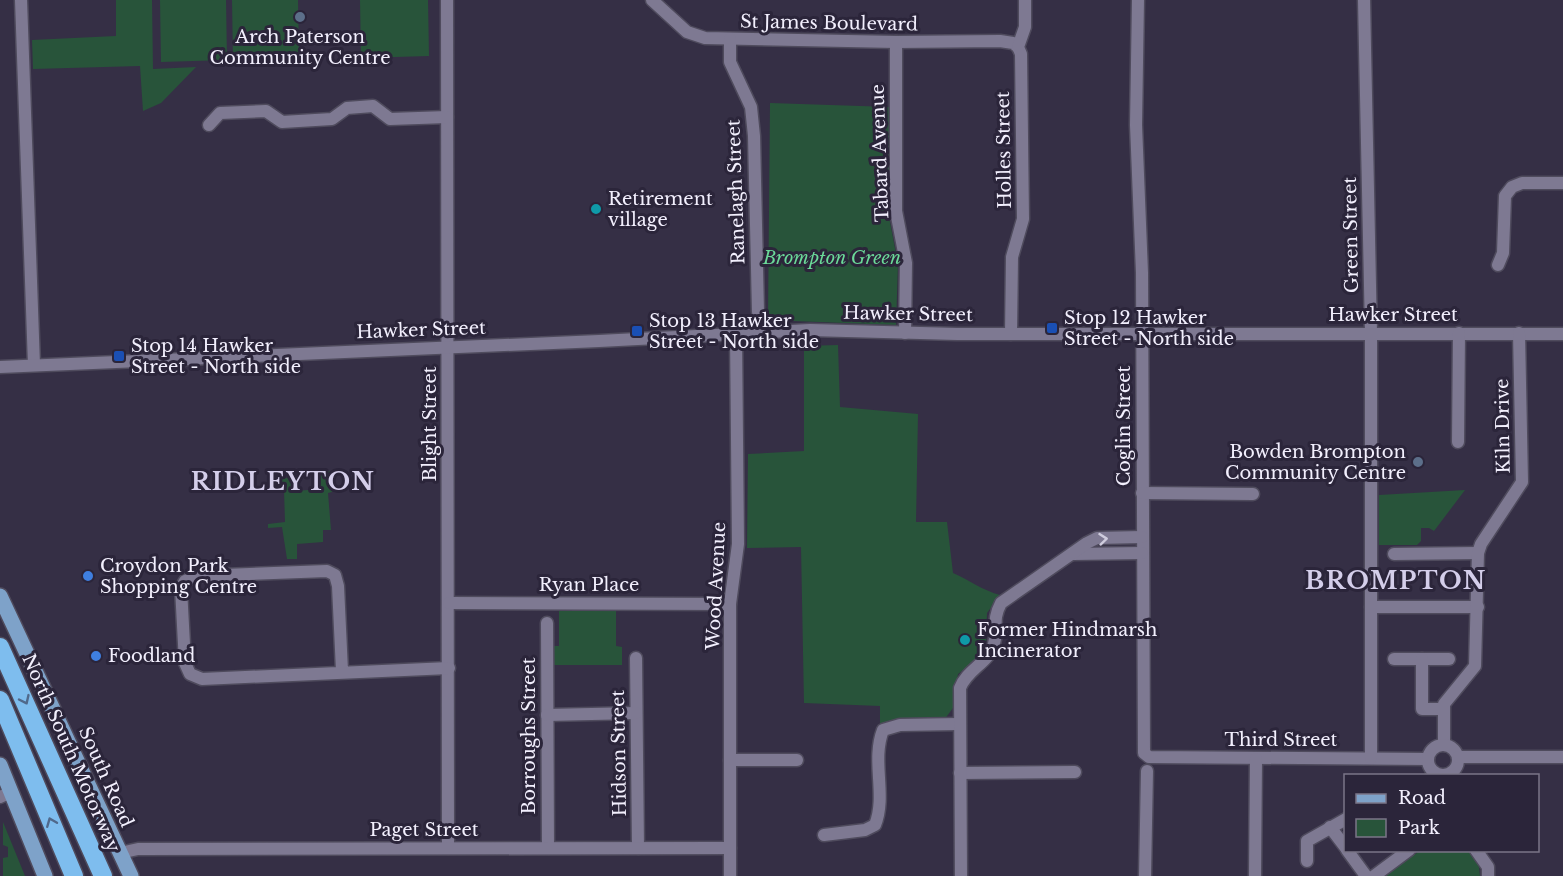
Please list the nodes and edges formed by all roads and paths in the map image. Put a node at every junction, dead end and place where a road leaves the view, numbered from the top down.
1 (21, 0) edge
2 (447, 0) edge
3 (1025, 0) edge
4 (1138, 0) edge
5 (1364, 0) edge
6 (656, 1) edge
7 (730, 39) junction
8 (896, 42) junction
9 (1018, 46) junction
10 (447, 117) junction
11 (209, 125) dead end
12 (1563, 183) edge
13 (1498, 266) dead end
14 (758, 312) dead end
15 (906, 333) junction
16 (1371, 333) junction
17 (1459, 333) junction
18 (1519, 333) junction
19 (736, 334) junction
20 (1011, 334) junction
21 (1142, 334) junction
22 (1563, 334) edge
23 (448, 347) junction
24 (34, 365) junction
25 (0, 367) edge
26 (1458, 442) dead end
27 (1142, 493) junction
28 (1253, 494) dead end
29 (1142, 537) junction
30 (1142, 553) junction
31 (1478, 553) junction
32 (1394, 554) dead end
33 (1069, 555) junction
34 (0, 596) edge
35 (449, 603) junction
36 (730, 604) junction
37 (1371, 607) junction
38 (1478, 607) junction
39 (548, 623) dead end
40 (0, 647) edge
41 (636, 658) dead end
42 (1394, 659) dead end
43 (1422, 659) junction
44 (1449, 659) dead end
45 (449, 668) junction
46 (342, 671) junction
47 (0, 700) edge
48 (1443, 709) junction
49 (636, 713) junction
50 (547, 715) junction
51 (958, 724) junction
52 (1144, 744) joint
53 (1444, 745) junction
54 (1458, 757) junction
55 (1563, 757) edge
56 (1371, 758) junction
57 (1256, 759) junction
58 (1428, 759) junction
59 (730, 760) junction
60 (797, 760) dead end
61 (0, 765) edge
62 (1147, 771) dead end
63 (1075, 772) dead end
64 (960, 773) junction
65 (1440, 774) edge
66 (1444, 774) edge
67 (6, 794) edge
68 (1344, 820) edge
69 (1330, 827) junction
70 (824, 835) dead end
71 (1344, 846) edge
72 (448, 848) junction
73 (548, 848) junction
74 (638, 848) junction
75 (730, 848) junction
76 (1348, 852) edge
77 (1406, 852) edge
78 (1477, 852) edge
79 (120, 853) junction
80 (1307, 861) dead end
81 (45, 876) edge
82 (74, 876) edge
83 (103, 876) edge
84 (131, 876) edge
85 (730, 876) edge
86 (961, 876) edge
87 (1145, 876) edge
88 (1256, 876) edge
89 (1366, 876) edge
90 (1374, 876) edge
91 (1488, 876) edge

1 - 24 street
2 - 10 street, Blight Street
3 - 9 street, Holles Street
4 - 21 street, Coglin Street
5 - 16 street, Green Street
6 - 7 street, St James Boulevard
7 - 8 street, St James Boulevard
7 - 14 street, Ranelagh Street
8 - 9 street, St James Boulevard
8 - 15 street, Tabard Avenue
9 - 20 street, Holles Street
10 - 11 street
10 - 23 street, Blight Street
12 - 13 street
15 - 19 street, Hawker Street
15 - 20 street, Hawker Street
16 - 17 street, Hawker Street
16 - 21 street, Hawker Street
16 - 37 street, Green Street
17 - 18 street, Hawker Street
17 - 26 street
18 - 22 street, Hawker Street
18 - 31 street, Kiln Drive
19 - 23 street, Hawker Street
19 - 36 street, Wood Avenue
20 - 21 street, Hawker Street
21 - 27 street, Coglin Street
23 - 24 street, Hawker Street
23 - 35 street, Blight Street
24 - 25 street, Hawker Street
27 - 28 street
27 - 29 street, Coglin Street
29 - 30 street, Coglin Street
33 -> 29 street
30 - 33 street
30 - 52 street, Coglin Street
31 - 32 street
31 - 38 street, Kiln Drive
33 - 51 street
34 - 79 main road, South Road
35 - 36 street, Ryan Place
35 - 45 street, Blight Street
36 - 59 street, Wood Avenue
37 - 38 street
37 - 56 street, Green Street
38 - 48 street, Kiln Drive
39 - 50 street, Borroughs Street
40 -> 83 highway, North South Motorway
41 - 49 street, Hidson Street
42 - 43 street
43 - 44 street
43 - 48 street
45 - 46 street
45 - 72 street, Blight Street
46 - 46 street
82 -> 47 highway
48 - 53 street
49 - 50 street
49 - 74 street, Hidson Street
50 - 73 street, Borroughs Street
51 - 64 street
51 - 70 street
52 - 57 street, Third Street
53 - 54 street
53 - 58 street
54 - 55 street
54 - 66 street
56 - 57 street, Third Street
56 - 58 street, Third Street
57 - 88 street
58 - 65 street
59 - 60 street
59 - 75 street, Wood Avenue
61 - 67 main road
62 - 87 street
63 - 64 street
64 - 86 street
67 - 81 main road
68 - 69 street
69 - 71 street
69 - 80 street
72 - 73 street, Paget Street
72 - 79 street, Paget Street
73 - 74 street, Paget Street
74 - 75 street, Paget Street
75 - 85 street, Wood Avenue
76 - 89 street
77 - 90 street
78 - 91 street
79 - 84 main road, South Road

